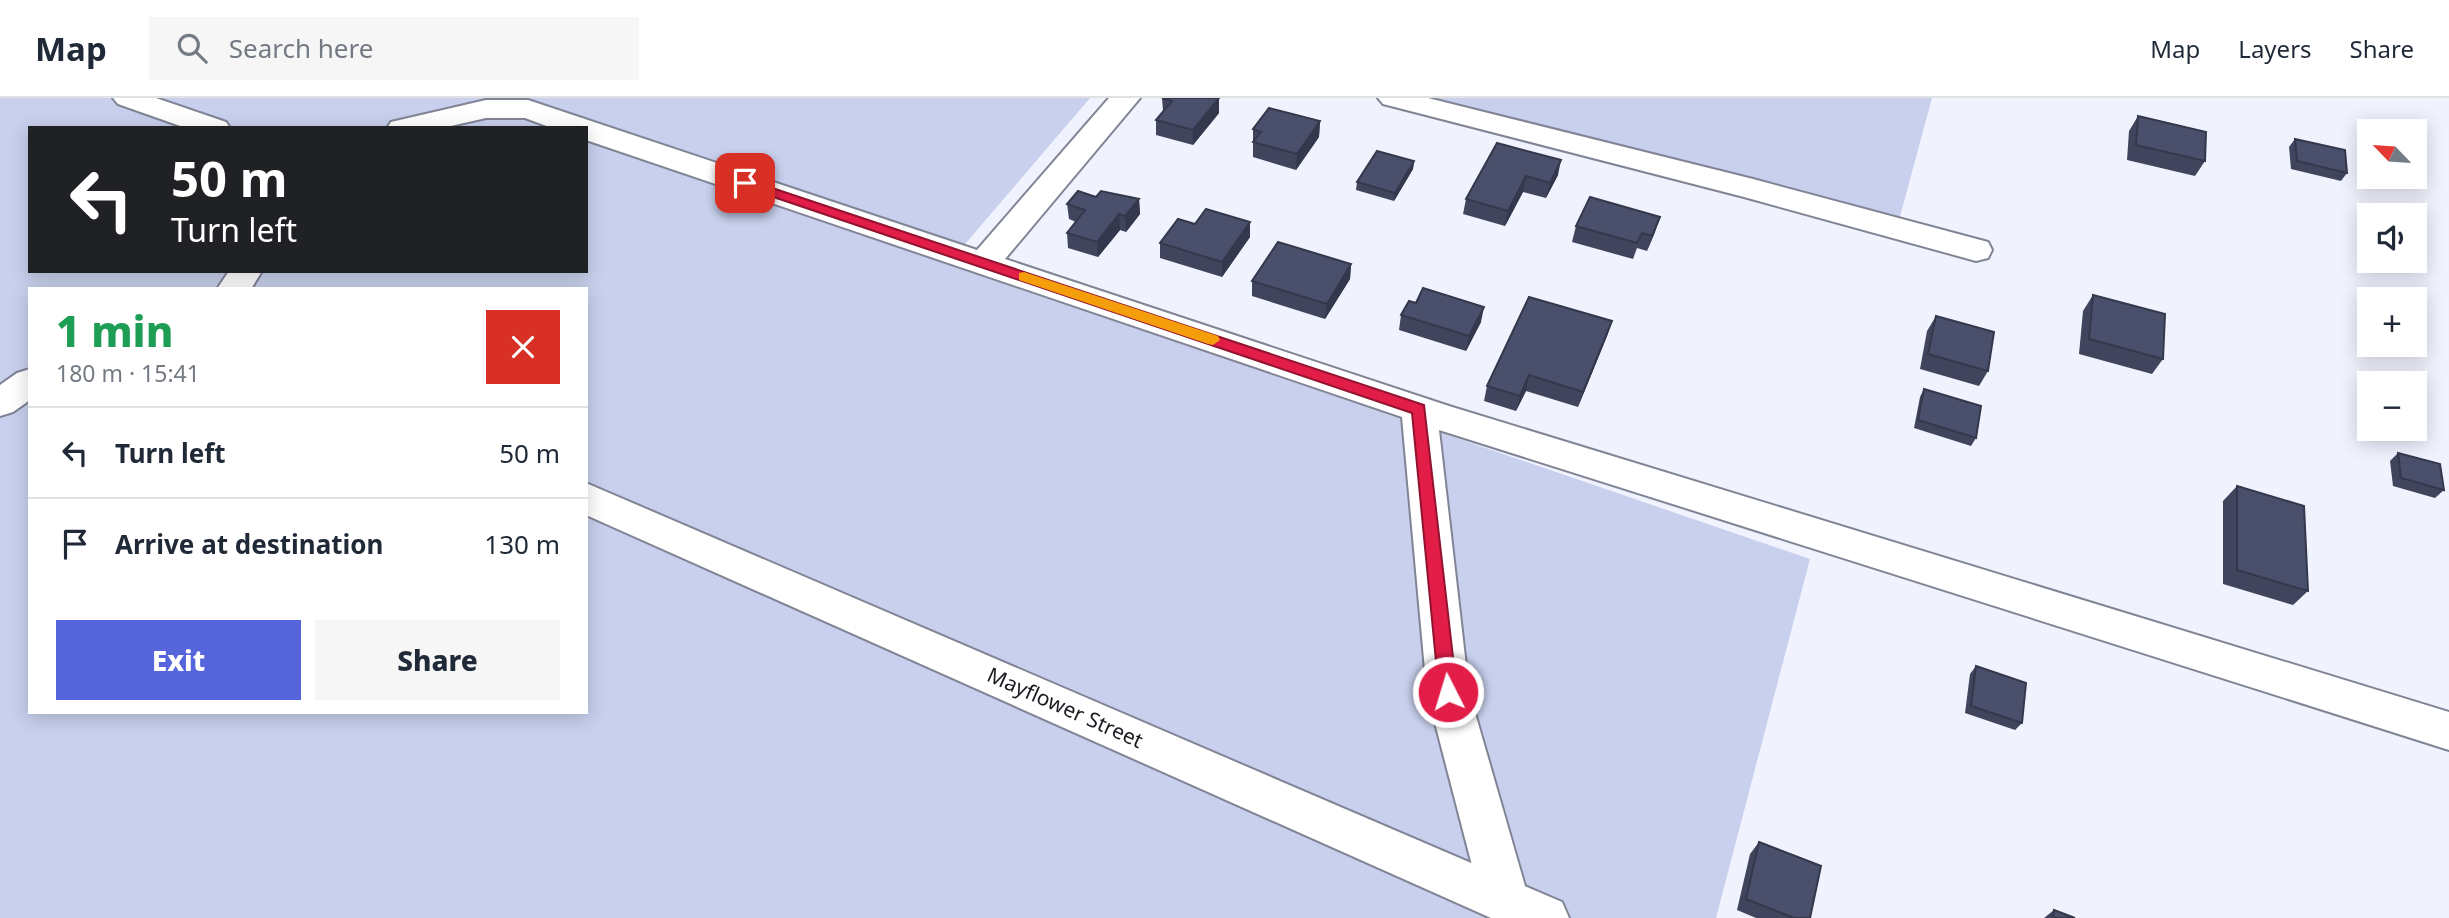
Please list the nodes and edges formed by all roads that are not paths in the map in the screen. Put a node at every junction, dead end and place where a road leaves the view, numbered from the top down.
1 (128, 98) edge
2 (1125, 98) edge
3 (1393, 98) edge
4 (209, 126) edge
5 (411, 126) edge
6 (575, 126) edge
7 (588, 131) edge
8 (1976, 250) dead end
9 (984, 263) junction
10 (28, 383) edge
11 (0, 403) edge
12 (1419, 409) junction
13 (588, 499) edge
14 (2449, 731) edge
15 (1505, 900) junction
16 (1545, 918) edge

1 - 4 street
2 - 9 street
3 - 8 street
5 - 6 street
7 - 9 street
9 - 12 street
10 - 11 street
12 - 14 street
12 - 15 street
13 - 15 street, Mayflower Street
15 - 16 street, Mayflower Street

